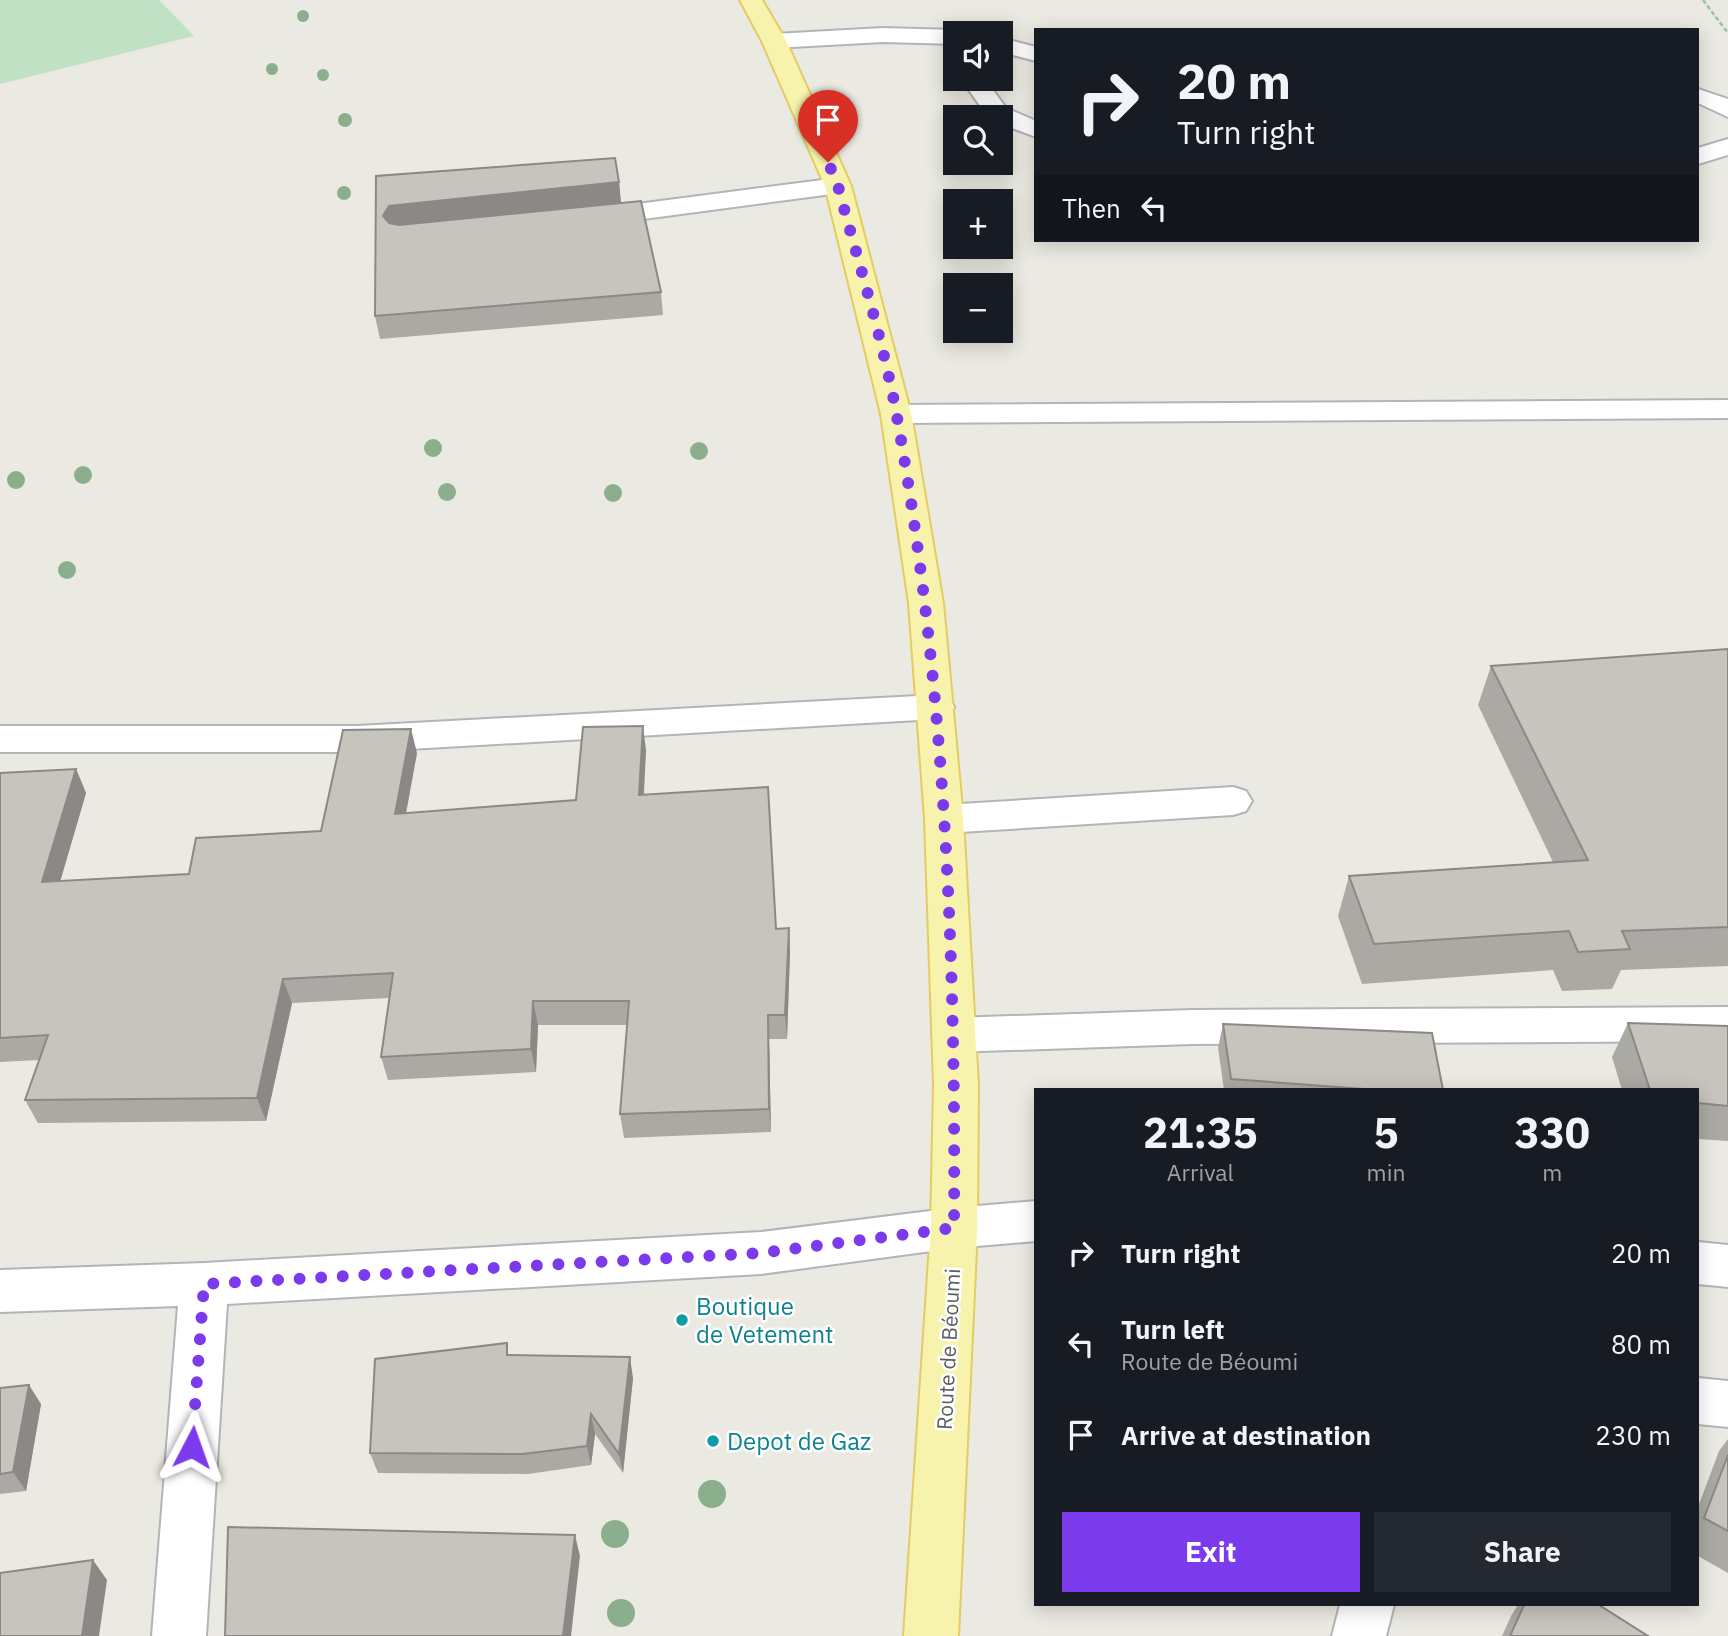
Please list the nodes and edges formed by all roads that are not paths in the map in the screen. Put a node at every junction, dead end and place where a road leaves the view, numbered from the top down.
1 (751, 0) edge
2 (943, 37) edge
3 (774, 41) junction
4 (1013, 48) edge
5 (1034, 53) edge
6 (982, 91) edge
7 (1699, 96) edge
8 (1728, 110) edge
9 (1034, 129) edge
10 (1728, 147) edge
11 (1699, 156) edge
12 (838, 186) junction
13 (570, 220) edge
14 (1728, 409) edge
15 (896, 414) junction
16 (936, 707) junction
17 (0, 739) edge
18 (1233, 801) dead end
19 (944, 819) junction
20 (1728, 1024) edge
21 (953, 1035) junction
22 (1034, 1222) edge
23 (954, 1228) junction
24 (1699, 1263) edge
25 (1728, 1266) edge
26 (204, 1284) junction
27 (0, 1291) edge
28 (1699, 1401) edge
29 (1728, 1404) edge
30 (1367, 1606) edge
31 (180, 1636) edge
32 (930, 1636) edge
33 (1359, 1636) edge

1 - 3 main road, Route de Béoumi
2 - 3 street
3 - 12 main road, Route de Béoumi
4 - 5 street
6 - 9 street
7 - 8 street
10 - 11 street
12 - 13 street
12 - 15 main road, Route de Béoumi
14 - 15 street
15 - 16 main road, Route de Béoumi
16 - 17 street
16 - 19 main road, Route de Béoumi
18 - 19 street
19 - 21 main road, Route de Béoumi
20 - 21 street
21 - 23 main road, Route de Béoumi
22 - 23 street
23 - 26 street
23 - 32 main road, Route de Béoumi
24 - 25 street
26 - 27 street
26 - 31 street
28 - 29 street
30 - 33 street

